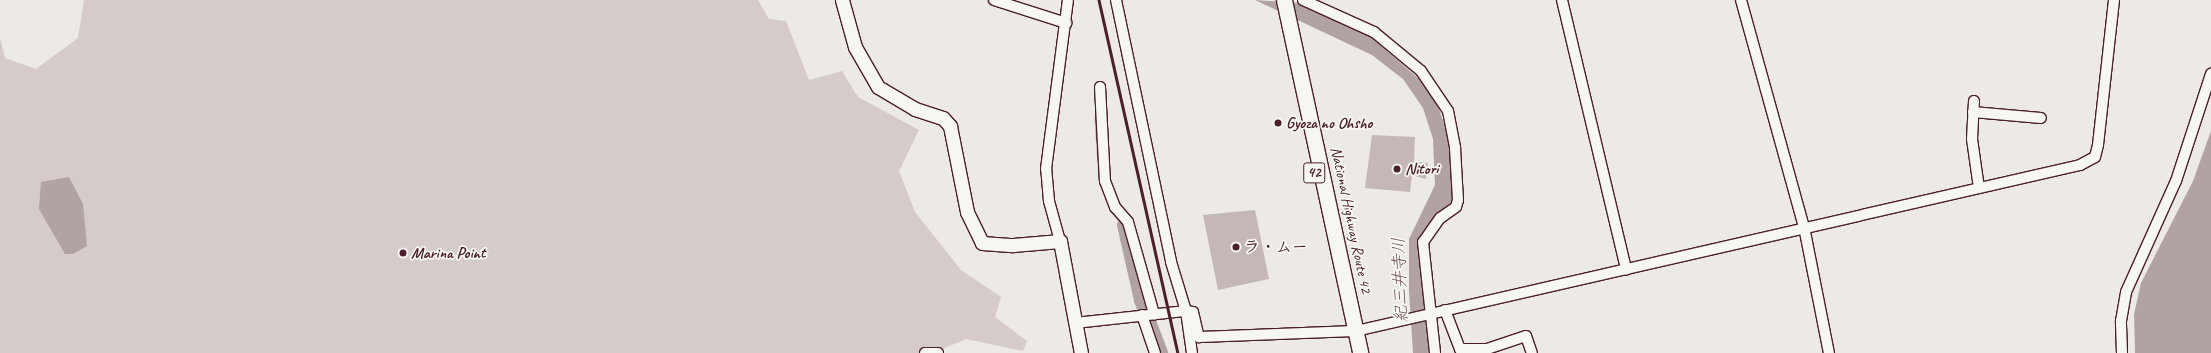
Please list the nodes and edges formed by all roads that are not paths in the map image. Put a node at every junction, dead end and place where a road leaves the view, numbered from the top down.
1 (842, 0) edge
2 (994, 0) edge
3 (1068, 0) edge
4 (1116, 0) edge
5 (1284, 0) edge
6 (1304, 0) edge
7 (1562, 0) edge
8 (1742, 0) edge
9 (2114, 0) edge
10 (1280, 11) edge
11 (1066, 23) junction
12 (2211, 74) edge
13 (1100, 86) dead end
14 (1974, 101) dead end
15 (1974, 112) junction
16 (2041, 118) dead end
17 (1979, 188) junction
18 (1804, 227) junction
19 (1060, 240) junction
20 (1626, 269) junction
21 (1445, 310) junction
22 (1186, 311) junction
23 (1154, 314) junction
24 (1430, 314) junction
25 (1142, 315) junction
26 (1075, 323) junction
27 (1356, 331) junction
28 (1490, 351) edge
29 (925, 353) edge
30 (938, 353) edge
31 (1081, 353) edge
32 (1155, 353) edge
33 (1192, 353) edge
34 (1360, 353) edge
35 (1435, 353) edge
36 (1532, 353) edge
37 (1829, 353) edge
38 (2122, 353) edge

1 - 19 main road
2 - 11 street
3 - 11 street
4 - 22 street
5 - 10 highway, National Highway Route 42 / 42
6 - 24 street
7 - 20 street
8 - 18 street
9 - 17 street
10 - 27 highway, National Highway Route 42 / 42
11 - 19 street
12 - 38 street
13 - 23 street
14 - 15 street
15 - 16 street
15 - 17 street
17 - 18 street
18 - 20 street
18 - 37 street
19 - 26 main road
20 - 21 street
21 - 24 street
21 - 28 street
22 - 23 street
22 - 27 street
22 - 33 street
23 - 25 street
24 - 27 street
24 - 35 street
25 - 26 street
25 - 32 street
26 - 31 main road
27 - 34 highway, National Highway Route 42 / 42
28 - 36 street
29 - 30 street

